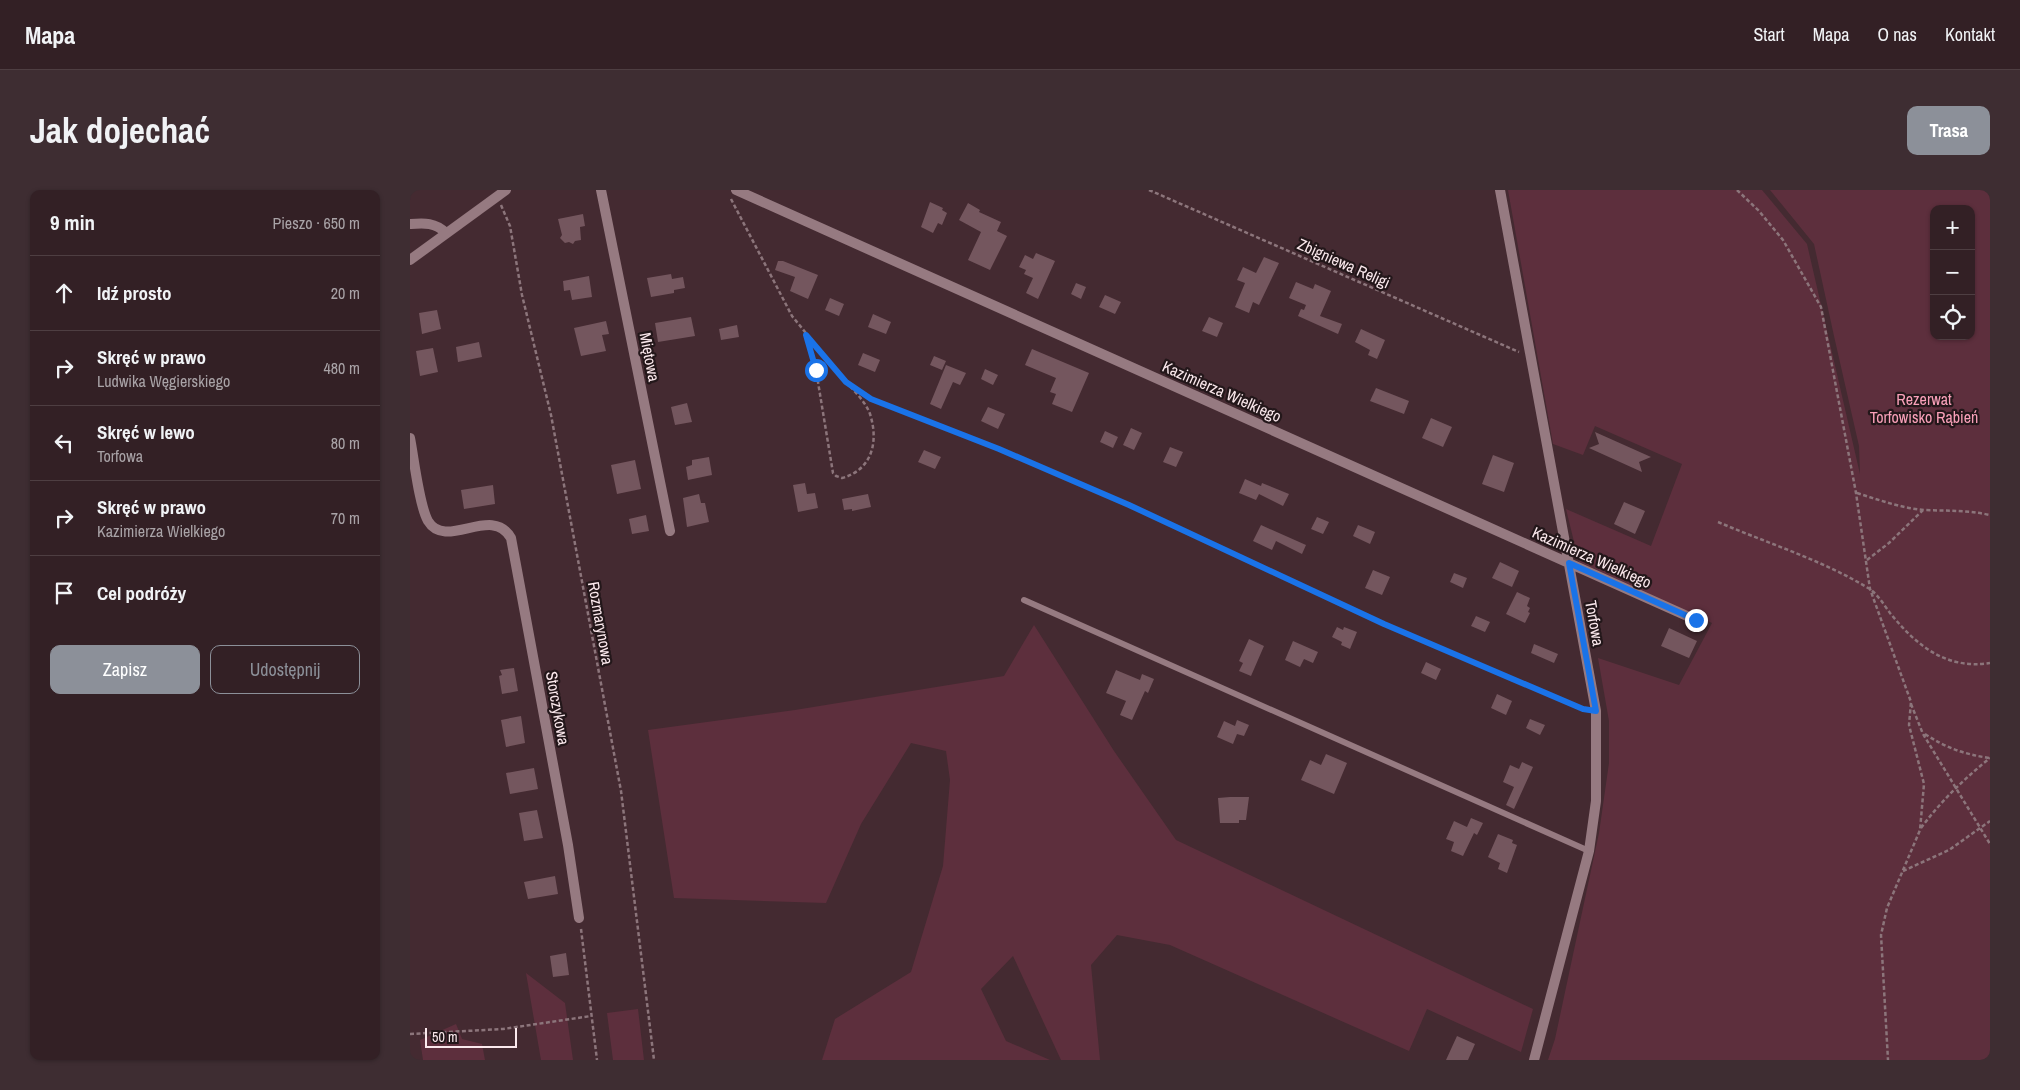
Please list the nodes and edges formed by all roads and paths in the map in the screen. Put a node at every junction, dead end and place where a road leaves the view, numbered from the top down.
1 (506, 190) edge
2 (601, 190) edge
3 (1149, 190) edge
4 (1500, 190) edge
5 (1737, 190) edge
6 (733, 194) edge
7 (497, 197) junction
8 (410, 224) edge
9 (446, 233) junction
10 (410, 260) edge
11 (806, 335) junction
12 (1529, 356) junction
13 (846, 382) junction
14 (410, 438) edge
15 (1856, 493) junction
16 (1923, 510) junction
17 (1990, 515) edge
18 (1718, 522) dead end
19 (670, 531) dead end
20 (1867, 560) junction
21 (1569, 563) junction
22 (1870, 589) junction
23 (1024, 600) dead end
24 (1696, 620) dead end
25 (1990, 663) edge
26 (1911, 702) junction
27 (1596, 711) junction
28 (1923, 734) junction
29 (1990, 758) edge
30 (1956, 787) junction
31 (1990, 820) edge
32 (1981, 827) junction
33 (1920, 830) junction
34 (1990, 844) edge
35 (1589, 851) junction
36 (1903, 871) junction
37 (580, 918) joint
38 (591, 1016) junction
39 (410, 1034) edge
40 (596, 1060) edge
41 (654, 1060) edge
42 (1534, 1060) edge
43 (1888, 1060) edge

1 - 7 street
2 - 19 street, Miętowa
3 - 12 path, Zbigniewa Religi
4 - 12 street, Torfowa
5 - 15 path
6 - 11 path
6 - 21 street, Kazimierza Wielkiego
7 - 9 street
7 - 41 path, Rozmarynowa
8 - 9 street
9 - 10 street
11 - 13 path
11 - 13 path
12 - 21 street, Torfowa
13 - 27 path
14 - 37 street, Storczykowa
15 - 16 path
15 - 20 path
16 - 17 path
16 - 20 path
18 - 22 path
20 - 22 path
21 - 24 street, Kazimierza Wielkiego
21 - 27 street, Torfowa
22 - 25 path
22 - 26 path
23 - 35 lane
26 - 28 path
26 - 33 path
27 - 35 street, Torfowa
28 - 29 path
28 - 30 path
29 - 30 path
30 - 32 path
30 - 33 path
31 - 32 path
32 - 34 path
32 - 36 path
33 - 36 path
35 - 42 street, Torfowa
36 - 43 path
37 - 38 path
38 - 39 path
38 - 40 path

